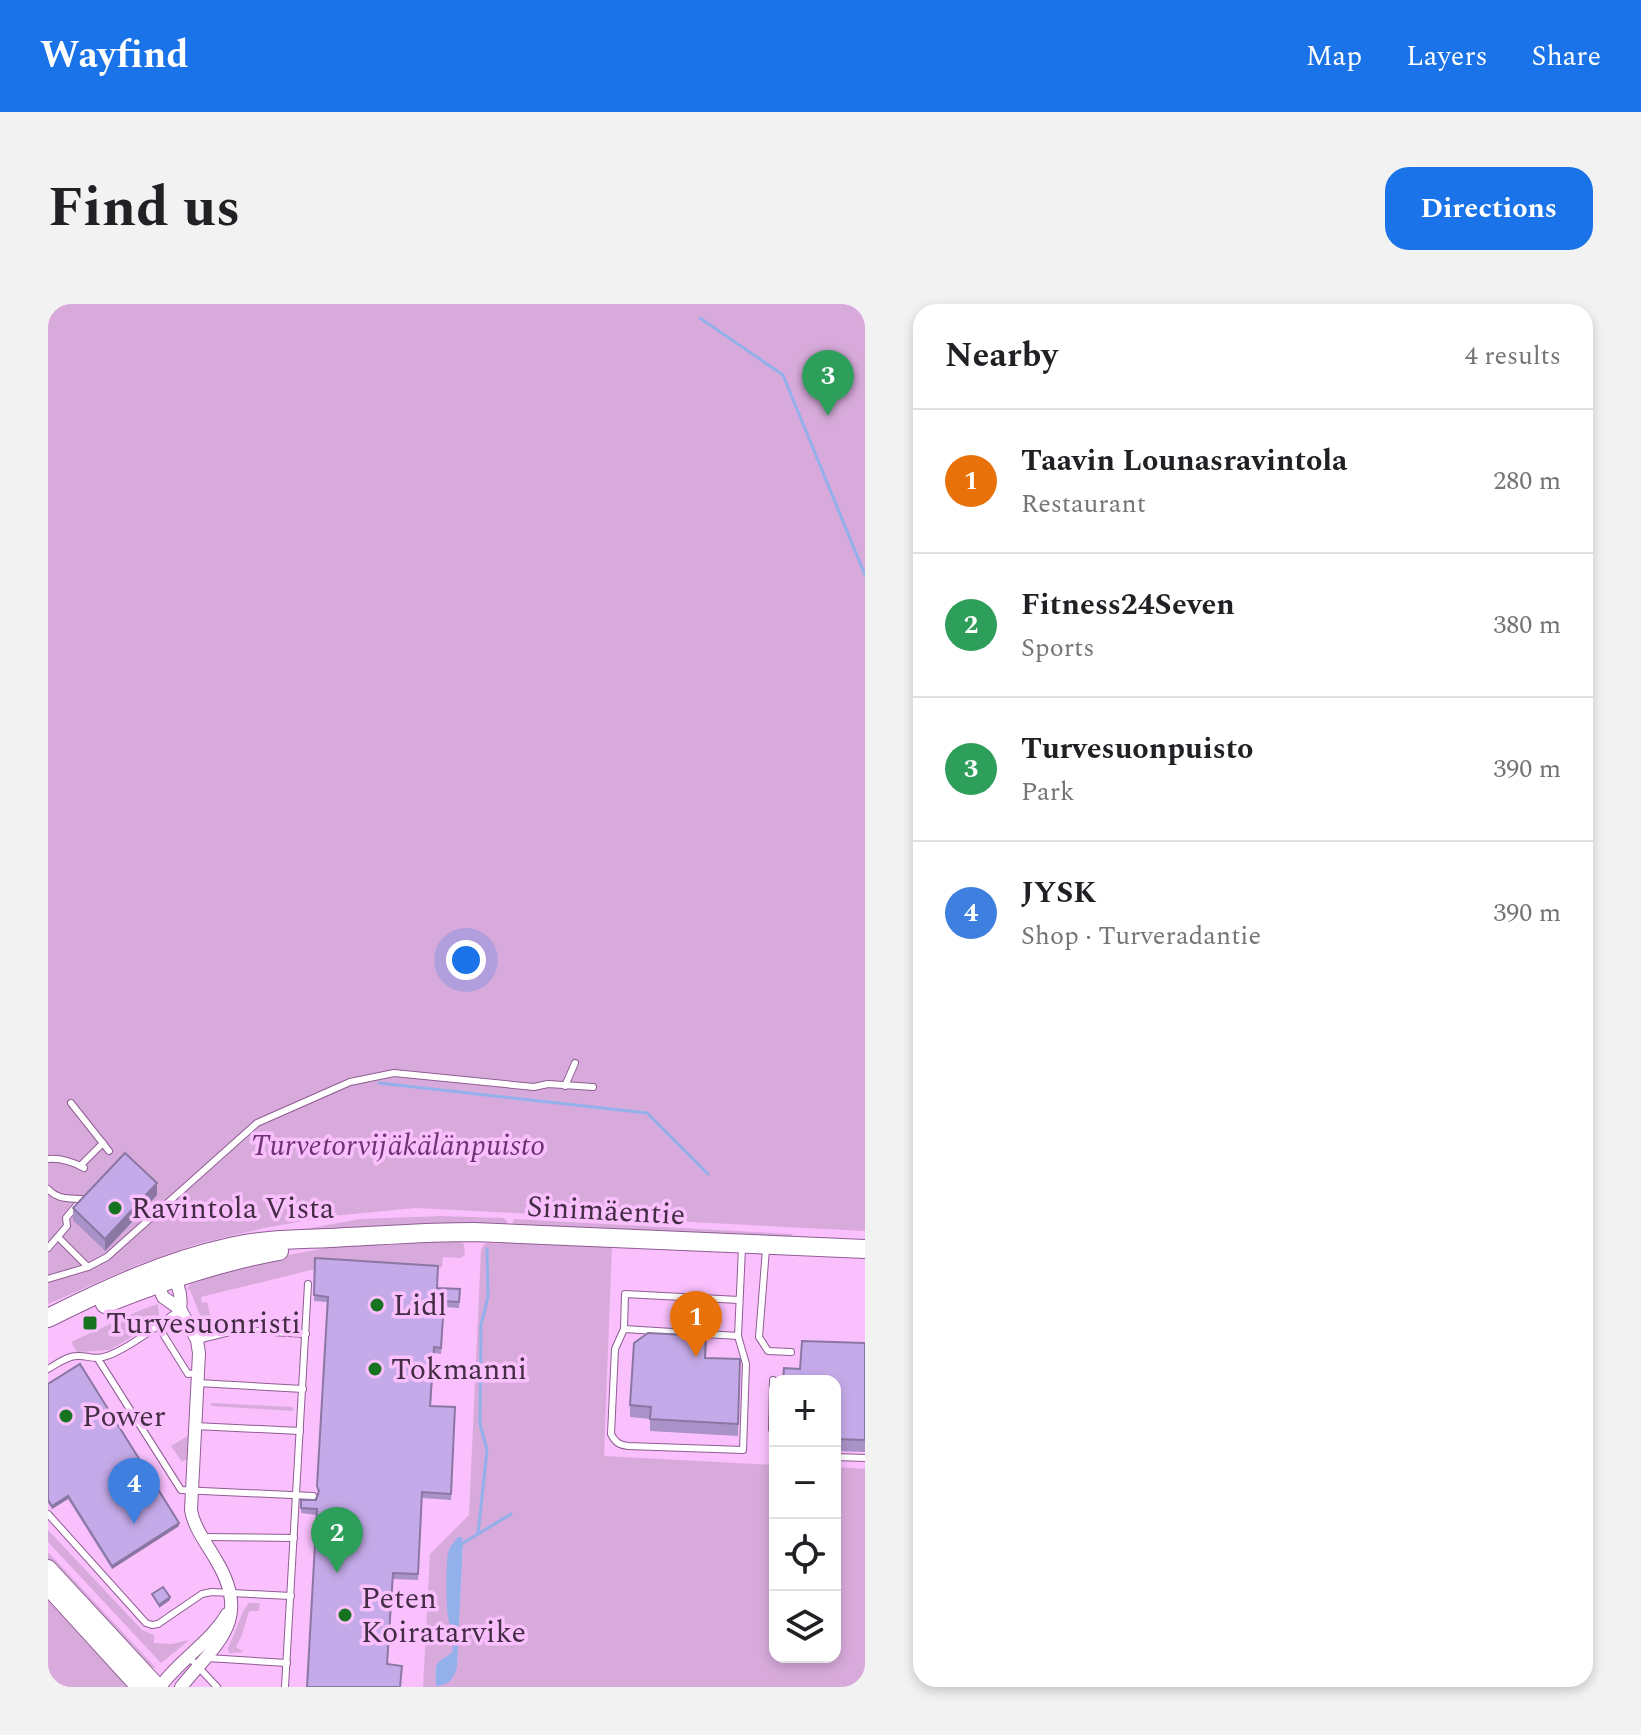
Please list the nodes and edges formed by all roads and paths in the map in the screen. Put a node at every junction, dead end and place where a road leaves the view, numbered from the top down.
1 (575, 1063) dead end
2 (565, 1086) junction
3 (593, 1087) dead end
4 (71, 1103) dead end
5 (103, 1143) junction
6 (109, 1151) dead end
7 (48, 1159) edge
8 (48, 1189) edge
9 (92, 1189) edge
10 (82, 1199) junction
11 (59, 1238) dead end
12 (742, 1244) junction
13 (766, 1245) junction
14 (48, 1248) edge
15 (865, 1249) edge
16 (88, 1267) junction
17 (164, 1276) junction
18 (48, 1279) edge
19 (308, 1284) dead end
20 (739, 1300) junction
21 (180, 1309) junction
22 (48, 1318) edge
23 (158, 1326) junction
24 (624, 1329) junction
25 (48, 1331) edge
26 (306, 1334) junction
27 (738, 1336) junction
28 (197, 1340) junction
29 (791, 1352) dead end
30 (98, 1359) junction
31 (48, 1369) edge
32 (198, 1378) junction
33 (303, 1389) junction
34 (195, 1426) junction
35 (300, 1431) junction
36 (841, 1457) edge
37 (865, 1458) edge
38 (192, 1490) junction
39 (297, 1496) junction
40 (313, 1496) edge
41 (48, 1514) edge
42 (202, 1537) junction
43 (294, 1538) junction
44 (48, 1568) edge
45 (48, 1587) edge
46 (229, 1593) junction
47 (291, 1596) junction
48 (198, 1658) junction
49 (287, 1663) junction
50 (139, 1687) edge
51 (159, 1687) edge
52 (181, 1687) edge
53 (217, 1687) edge
54 (285, 1687) edge

1 - 2 lane
2 - 3 lane
2 - 16 lane
4 - 5 lane
5 - 6 lane
5 - 7 lane
8 - 10 lane
9 - 10 lane
10 - 14 lane
11 - 16 lane
12 - 13 main road, Sinimäentie
12 - 17 main road, Sinimäentie
12 - 20 lane
13 - 15 main road, Sinimäentie
13 - 29 lane
16 - 18 lane
17 - 21 street
17 - 22 main road, Sinimäentie
17 - 25 main road, Sinimäentie
19 - 26 lane
20 - 24 lane
20 - 27 lane
21 - 23 lane
21 - 28 street
23 - 30 lane
23 - 32 lane
24 - 27 lane
24 - 27 lane
26 - 28 lane
26 - 33 lane
28 - 32 street
30 - 31 lane
30 - 38 lane
32 - 33 lane
32 - 34 street
33 - 35 lane
34 - 35 lane
34 - 38 street
35 - 39 lane
36 - 37 lane
38 - 39 lane
38 - 42 street
39 - 40 lane
39 - 43 lane
41 - 46 lane
42 - 43 lane
42 - 46 street
43 - 47 lane
44 - 51 main road
45 - 50 main road
46 - 47 lane
46 - 48 street
47 - 49 lane
48 - 49 lane
48 - 51 street
48 - 52 street
48 - 53 lane
49 - 54 lane

